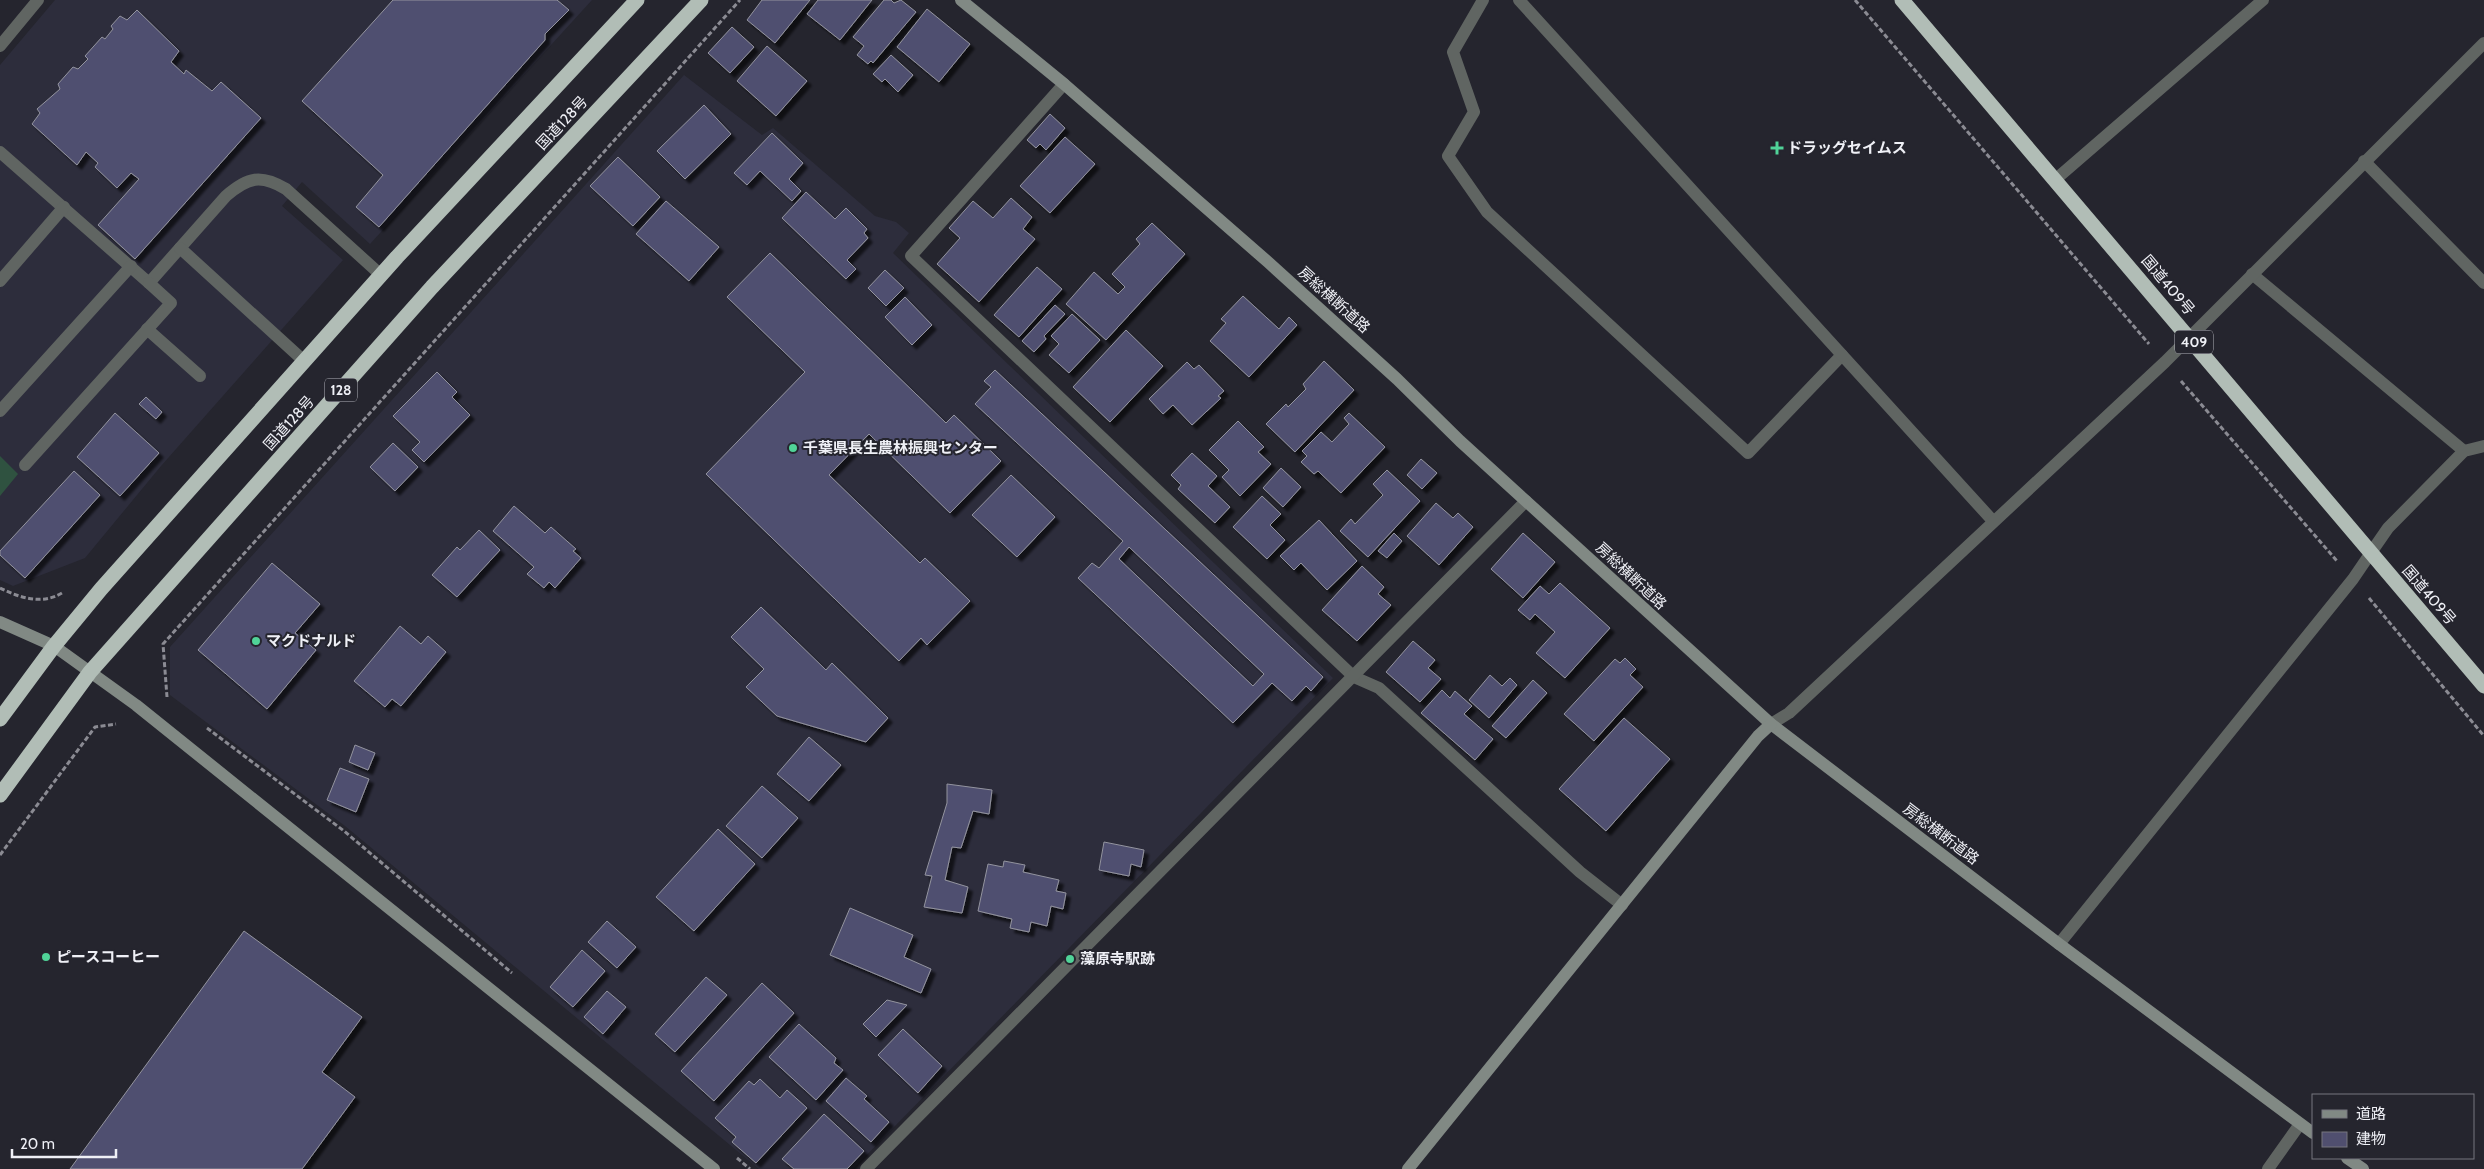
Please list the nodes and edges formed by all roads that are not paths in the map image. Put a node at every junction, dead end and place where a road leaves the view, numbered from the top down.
1 (38, 0) edge
2 (637, 0) edge
3 (701, 0) edge
4 (961, 0) edge
5 (1482, 0) edge
6 (1519, 0) edge
7 (1902, 0) edge
8 (2263, 0) edge
9 (2483, 45) edge
10 (0, 46) edge
11 (1064, 84) junction
12 (0, 152) edge
13 (2364, 161) junction
14 (2056, 179) junction
15 (64, 207) junction
16 (180, 248) junction
17 (131, 266) junction
18 (2252, 274) junction
19 (381, 275) junction
20 (0, 281) edge
21 (149, 283) junction
22 (2484, 283) edge
23 (147, 329) junction
24 (2190, 338) junction
25 (1842, 355) junction
26 (304, 361) junction
27 (200, 376) dead end
28 (0, 411) edge
29 (2484, 446) edge
30 (2464, 451) junction
31 (25, 465) dead end
32 (1526, 501) junction
33 (1993, 521) junction
34 (2370, 554) junction
35 (0, 622) edge
36 (54, 646) junction
37 (90, 672) junction
38 (1354, 677) junction
39 (2484, 686) edge
40 (0, 718) edge
41 (1771, 724) junction
42 (0, 794) edge
43 (1622, 905) junction
44 (2059, 944) junction
45 (2300, 1124) junction
46 (2312, 1132) edge
47 (2348, 1159) edge
48 (714, 1169) edge
49 (866, 1169) edge
50 (1408, 1169) edge
51 (2268, 1169) edge
52 (2362, 1169) edge

1 - 10 street
2 - 19 highway, 国道128号
3 - 37 highway, 国道128号 / 128
4 - 11 street, 房総横断道路
5 - 25 street
6 - 25 street
7 - 14 highway, 国道409号 / 409
8 - 14 street
9 - 13 street
11 - 32 street, 房総横断道路
11 - 38 street
12 - 15 street
13 - 18 street
13 - 22 street
14 - 24 highway, 国道409号 / 409
15 - 17 street
15 - 20 street
16 - 19 street
16 - 21 street
16 - 26 street
17 - 21 street
17 - 28 street
18 - 24 street
18 - 30 street
19 - 26 highway, 国道128号
21 - 23 street
23 - 27 street
23 - 31 street
24 - 33 street
24 - 34 highway, 国道409号 / 409
25 - 33 street
26 - 36 highway, 国道128号
29 - 30 street
30 - 34 street
32 - 38 street
32 - 41 street, 房総横断道路
33 - 41 street
34 - 39 highway, 国道409号 / 409
34 - 44 street
35 - 36 street
36 - 37 street
36 - 40 highway, 国道128号
37 - 42 highway, 国道128号 / 128
37 - 48 street
38 - 43 street
38 - 49 street
41 - 43 street
41 - 44 street, 房総横断道路
43 - 50 street
44 - 45 street, 房総横断道路
45 - 46 street, 房総横断道路
45 - 51 street
47 - 52 street

